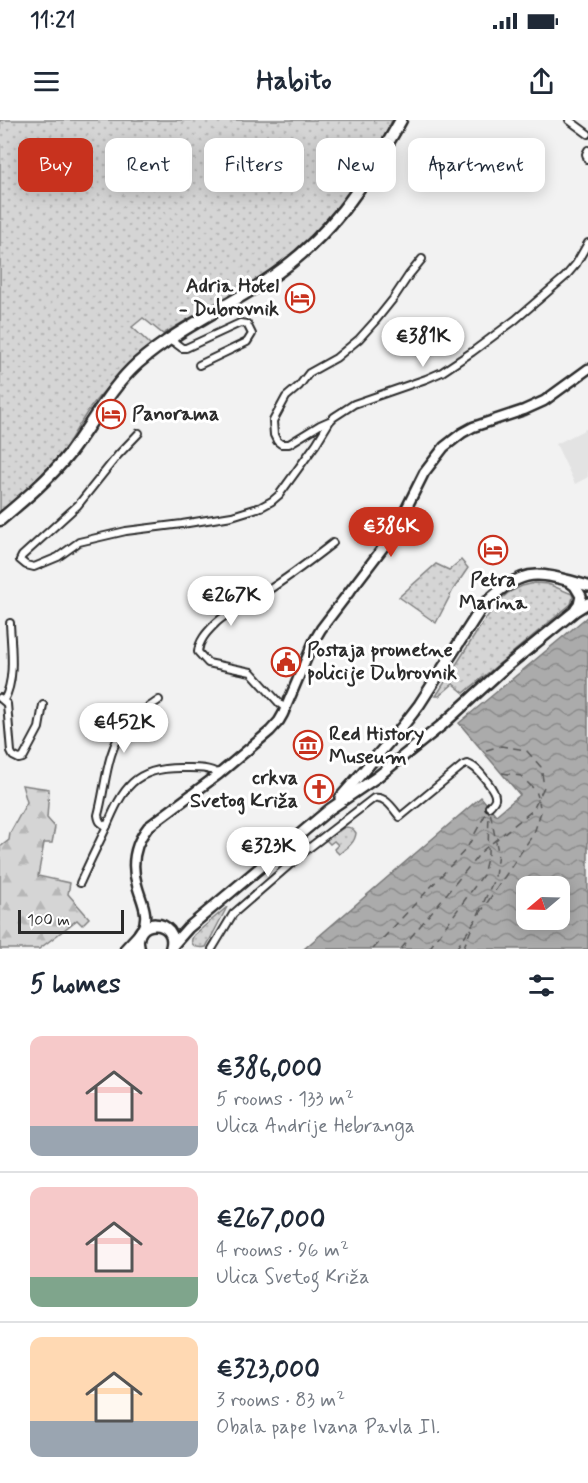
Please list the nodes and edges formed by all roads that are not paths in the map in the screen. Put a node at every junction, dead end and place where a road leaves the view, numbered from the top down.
1 (401, 120) edge
2 (569, 120) edge
3 (588, 134) edge
4 (588, 150) edge
5 (588, 160) edge
6 (588, 243) edge
7 (422, 259) dead end
8 (170, 339) junction
9 (199, 365) dead end
10 (588, 369) edge
11 (330, 421) junction
12 (139, 433) dead end
13 (0, 520) edge
14 (333, 543) dead end
15 (569, 581) junction
16 (588, 586) edge
17 (588, 603) edge
18 (575, 611) junction
19 (10, 623) dead end
20 (2, 699) edge
21 (159, 699) dead end
22 (43, 705) dead end
23 (285, 708) junction
24 (391, 740) junction
25 (404, 755) junction
26 (219, 774) junction
27 (489, 807) dead end
28 (330, 809) junction
29 (107, 826) junction
30 (80, 883) dead end
31 (144, 905) junction
32 (165, 927) junction
33 (188, 928) junction
34 (141, 932) junction
35 (172, 948) edge
36 (126, 949) edge
37 (139, 949) edge
38 (212, 949) edge

1 - 8 main road
2 - 3 street
4 - 5 street
6 - 11 street
7 - 11 street
8 - 9 street
8 - 13 main road
10 - 23 street
11 - 12 street
14 - 23 street
15 - 16 main road
15 - 18 main road
15 - 24 main road
17 - 18 main road
18 - 25 main road
19 - 20 street
20 - 22 street
21 - 29 street
23 - 26 street
24 - 25 main road
24 - 28 main road
25 - 28 main road
26 - 29 street
26 - 31 street
27 - 38 street
28 - 33 main road
29 - 30 street
31 - 32 street
31 - 34 street
32 - 33 main road
32 - 34 main road
32 - 35 main road
33 - 35 main road
34 - 36 main road
34 - 37 main road

